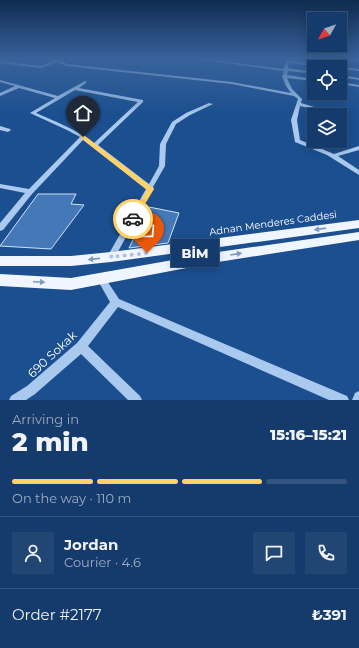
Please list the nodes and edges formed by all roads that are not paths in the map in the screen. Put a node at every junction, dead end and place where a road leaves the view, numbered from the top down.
1 (183, 78) edge
2 (284, 78) edge
3 (0, 81) edge
4 (85, 82) dead end
5 (347, 84) edge
6 (19, 86) junction
7 (359, 86) edge
8 (74, 88) junction
9 (0, 95) edge
10 (295, 95) junction
11 (57, 97) junction
12 (211, 104) dead end
13 (299, 104) junction
14 (314, 108) edge
15 (0, 128) edge
16 (8, 130) dead end
17 (83, 137) junction
18 (95, 145) junction
19 (359, 148) edge
20 (334, 156) junction
21 (359, 173) edge
22 (0, 186) edge
23 (151, 189) junction
24 (30, 192) junction
25 (359, 224) edge
26 (0, 228) edge
27 (359, 236) edge
28 (111, 257) junction
29 (0, 261) edge
30 (101, 279) junction
31 (0, 280) edge
32 (116, 302) junction
33 (81, 347) junction
34 (359, 397) edge
35 (15, 400) edge
36 (136, 400) edge
37 (343, 400) edge
38 (358, 400) edge

1 - 10 street
2 - 10 street
3 - 6 street
4 - 8 street
5 - 7 street
6 - 9 street
6 - 11 street
8 - 11 street
8 - 18 street
10 - 13 street
11 - 17 street
12 - 23 street
13 - 14 street
13 - 20 street
15 - 16 street
17 - 18 street
17 - 24 street
18 - 23 street
19 - 20 street
20 - 21 street
22 - 24 street
23 - 28 street
24 - 26 street
25 -> 28 main road, Adnan Menderes Caddesi
30 -> 27 main road
28 -> 29 main road, Adnan Menderes Caddesi
31 -> 30 main road
30 - 32 street
32 - 33 street, 690 Sokak
32 - 37 street
33 - 35 street, 690 Sokak
33 - 36 street
34 - 38 street

